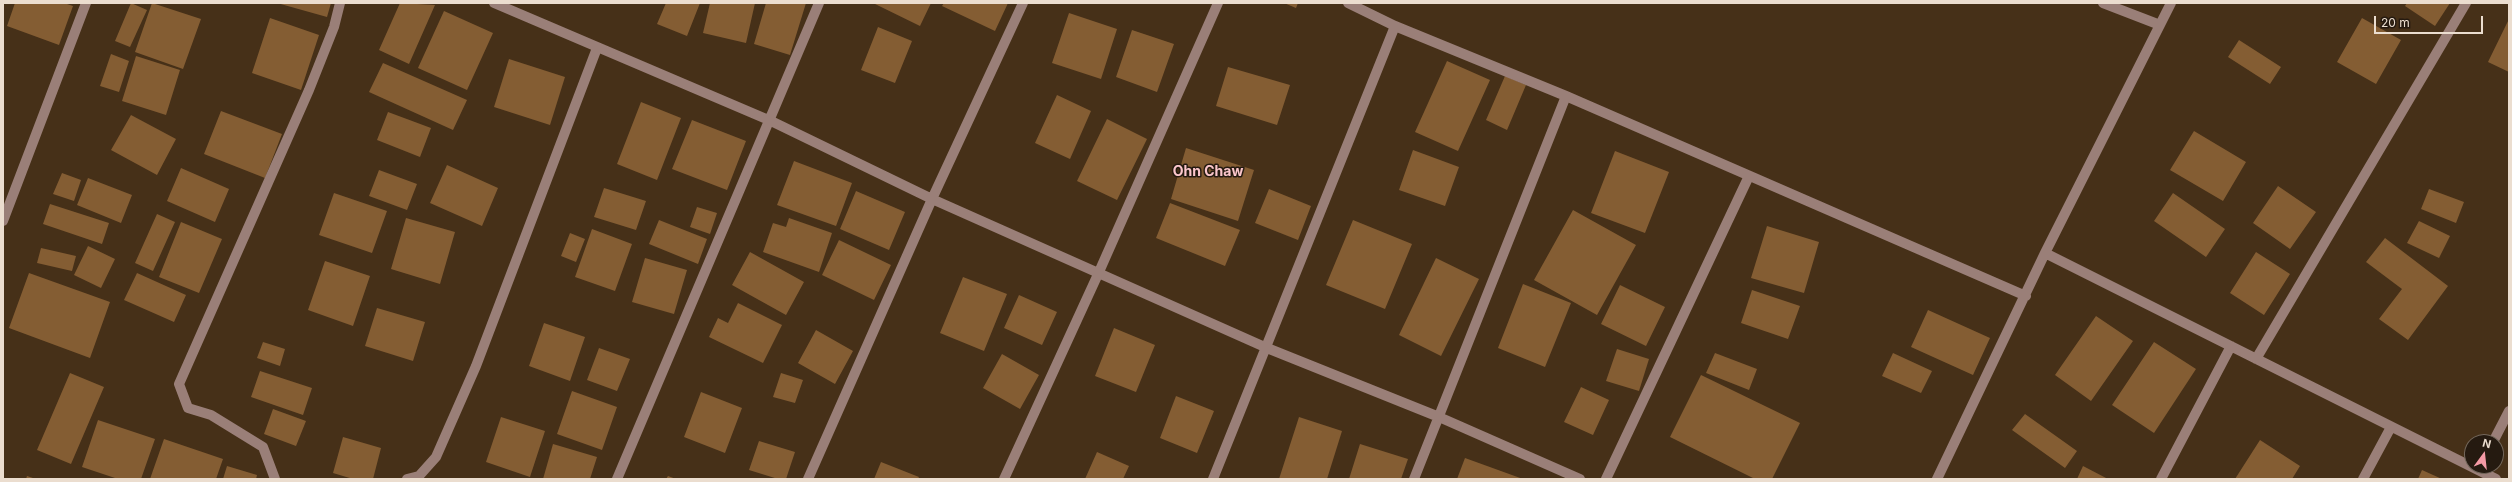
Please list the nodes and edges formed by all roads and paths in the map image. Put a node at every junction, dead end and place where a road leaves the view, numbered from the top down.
1 (86, 3) edge
2 (340, 3) edge
3 (494, 3) edge
4 (818, 3) edge
5 (1023, 3) edge
6 (1218, 3) edge
7 (1348, 3) edge
8 (2103, 3) edge
9 (2171, 3) edge
10 (2466, 3) edge
11 (2160, 25) junction
12 (1395, 26) junction
13 (597, 48) junction
14 (1566, 96) junction
15 (770, 121) junction
16 (1749, 176) junction
17 (932, 199) junction
18 (3, 221) edge
19 (2045, 253) junction
20 (1099, 272) junction
21 (2026, 296) junction
22 (2231, 346) junction
23 (1267, 348) junction
24 (2256, 359) junction
25 (2509, 411) edge
26 (1439, 417) junction
27 (2390, 427) junction
28 (2497, 434) edge
29 (2464, 461) edge
30 (275, 479) edge
31 (407, 479) edge
32 (617, 479) edge
33 (808, 479) edge
34 (1004, 479) edge
35 (1213, 479) edge
36 (1414, 479) edge
37 (1580, 479) edge
38 (1606, 479) edge
39 (1937, 479) edge
40 (2161, 479) edge
41 (2363, 479) edge

1 - 18 street
2 - 30 street
3 - 13 street
4 - 15 street
5 - 17 street
6 - 20 street
7 - 12 street
8 - 11 street
9 - 11 street
10 - 24 street
11 - 19 street
12 - 14 street
12 - 23 street
13 - 15 street
13 - 31 street
14 - 16 street
14 - 26 street
15 - 17 street
15 - 32 street
16 - 21 street
16 - 38 street
17 - 20 street
17 - 33 street
19 - 21 street
19 - 22 street
20 - 23 street
20 - 34 street
21 - 39 street
22 - 24 street
22 - 40 street
23 - 26 street
23 - 35 street
24 - 27 street
25 - 28 street
26 - 36 street
26 - 37 street
27 - 29 street
27 - 41 street

